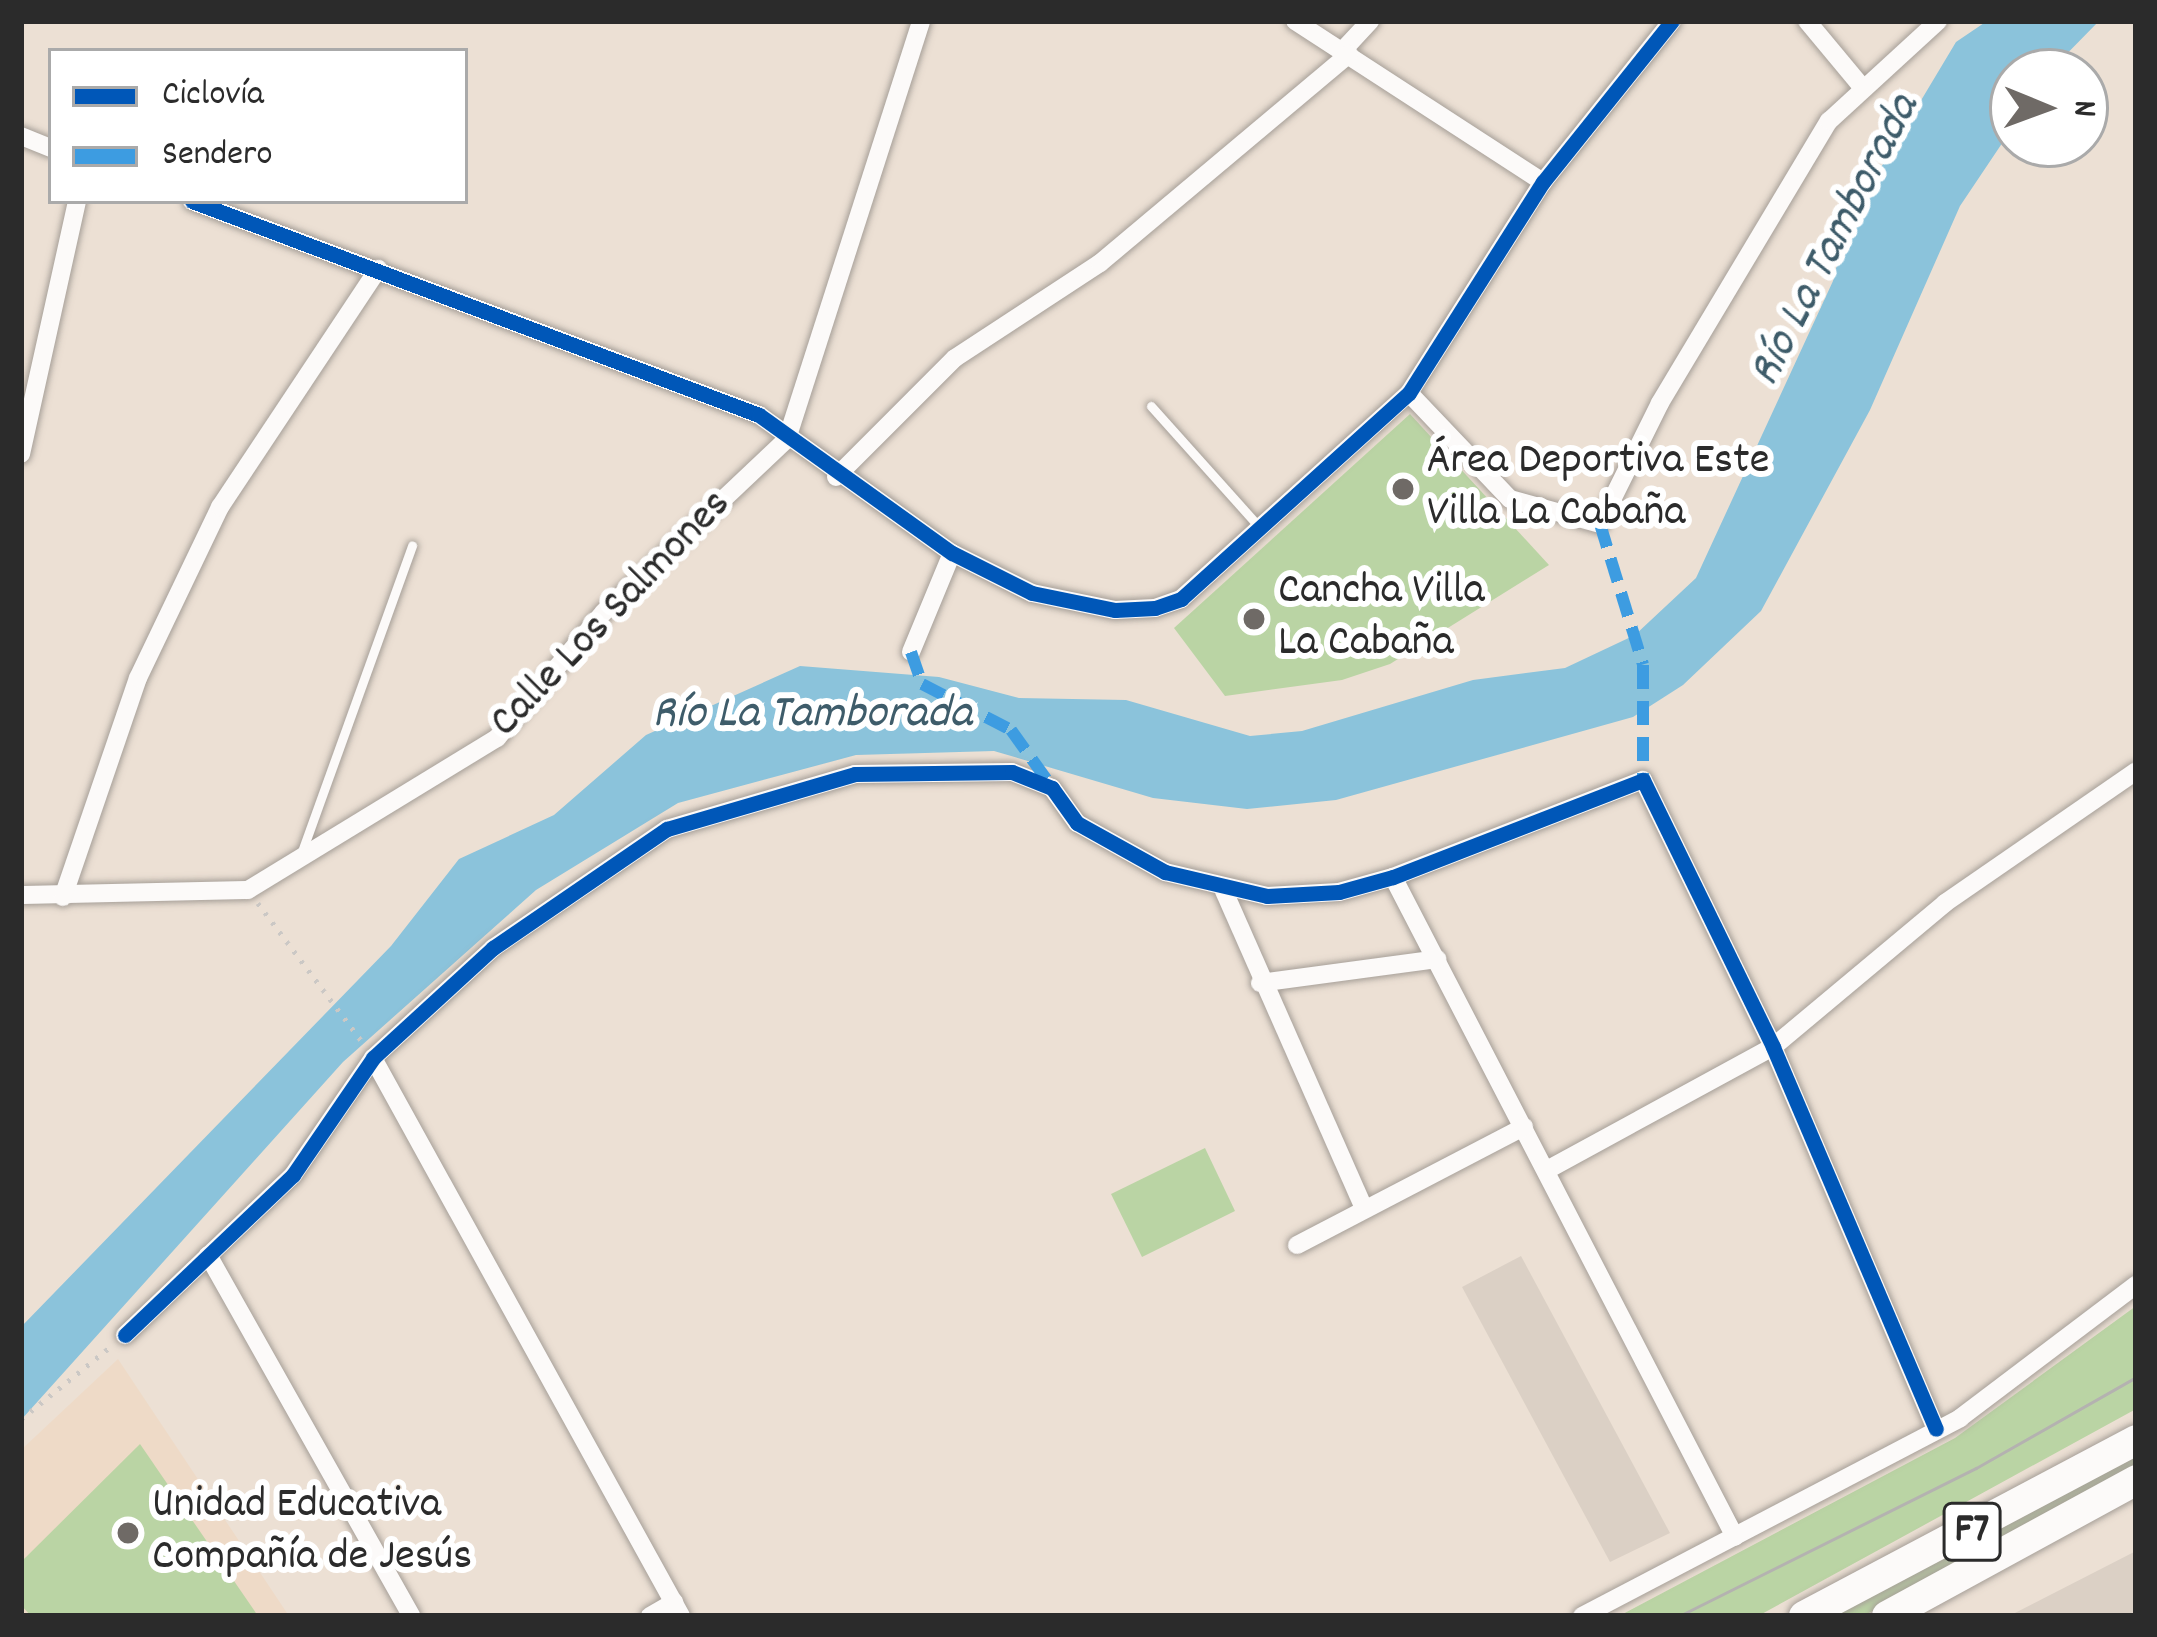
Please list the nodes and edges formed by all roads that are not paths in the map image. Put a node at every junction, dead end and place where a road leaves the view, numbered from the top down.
1 (921, 21) edge
2 (1295, 21) edge
3 (1370, 21) edge
4 (1672, 21) edge
5 (1807, 21) edge
6 (1938, 21) edge
7 (1347, 51) junction
8 (1862, 87) junction
9 (1543, 182) junction
10 (76, 204) edge
11 (200, 204) edge
12 (378, 269) junction
13 (1409, 393) junction
14 (1151, 406) dead end
15 (787, 439) junction
16 (21, 454) edge
17 (836, 477) junction
18 (1261, 529) junction
19 (412, 545) dead end
20 (952, 554) junction
21 (911, 652) dead end
22 (2136, 771) edge
23 (297, 864) junction
24 (1393, 877) junction
25 (1224, 891) junction
26 (21, 895) edge
27 (63, 897) junction
28 (1437, 959) junction
29 (1260, 983) junction
30 (1773, 1047) junction
31 (373, 1058) junction
32 (1524, 1127) junction
33 (1547, 1170) junction
34 (1364, 1209) junction
35 (1297, 1245) dead end
36 (208, 1256) junction
37 (2136, 1285) edge
38 (125, 1335) road end
39 (1936, 1429) junction
40 (2136, 1440) edge
41 (2136, 1480) edge
42 (1736, 1537) junction
43 (677, 1609) edge
44 (411, 1616) edge
45 (650, 1616) edge
46 (1582, 1616) edge
47 (1804, 1616) edge
48 (1887, 1616) edge

1 - 15 street, Calle Los Salmones
2 - 7 street
3 - 7 street
4 - 9 street
5 - 8 street
6 - 8 street
7 - 9 street
7 - 17 street
8 - 13 street
9 - 13 street
10 - 16 street
11 - 12 street
12 - 15 street
12 - 27 street
13 - 18 street
14 - 18 lane
15 - 17 street
15 - 23 street, Calle Los Salmones
17 - 20 street
18 - 20 street
19 - 23 lane
20 - 21 street
22 - 30 street
23 - 27 street, Calle Los Salmones
24 - 25 street
24 - 28 street
24 - 30 street
25 - 29 street
25 - 31 street
26 - 27 street, Calle Los Salmones
28 - 29 street
28 - 32 street
29 - 34 street
30 - 33 street
30 - 39 street
31 - 36 street
31 - 43 street
32 - 33 street
32 - 34 street
33 - 42 street
34 - 35 street
36 - 38 street
36 - 44 street
37 - 39 street
39 - 42 street
40 - 47 highway, F7
41 - 48 highway, F7
42 - 46 street
43 - 45 street

